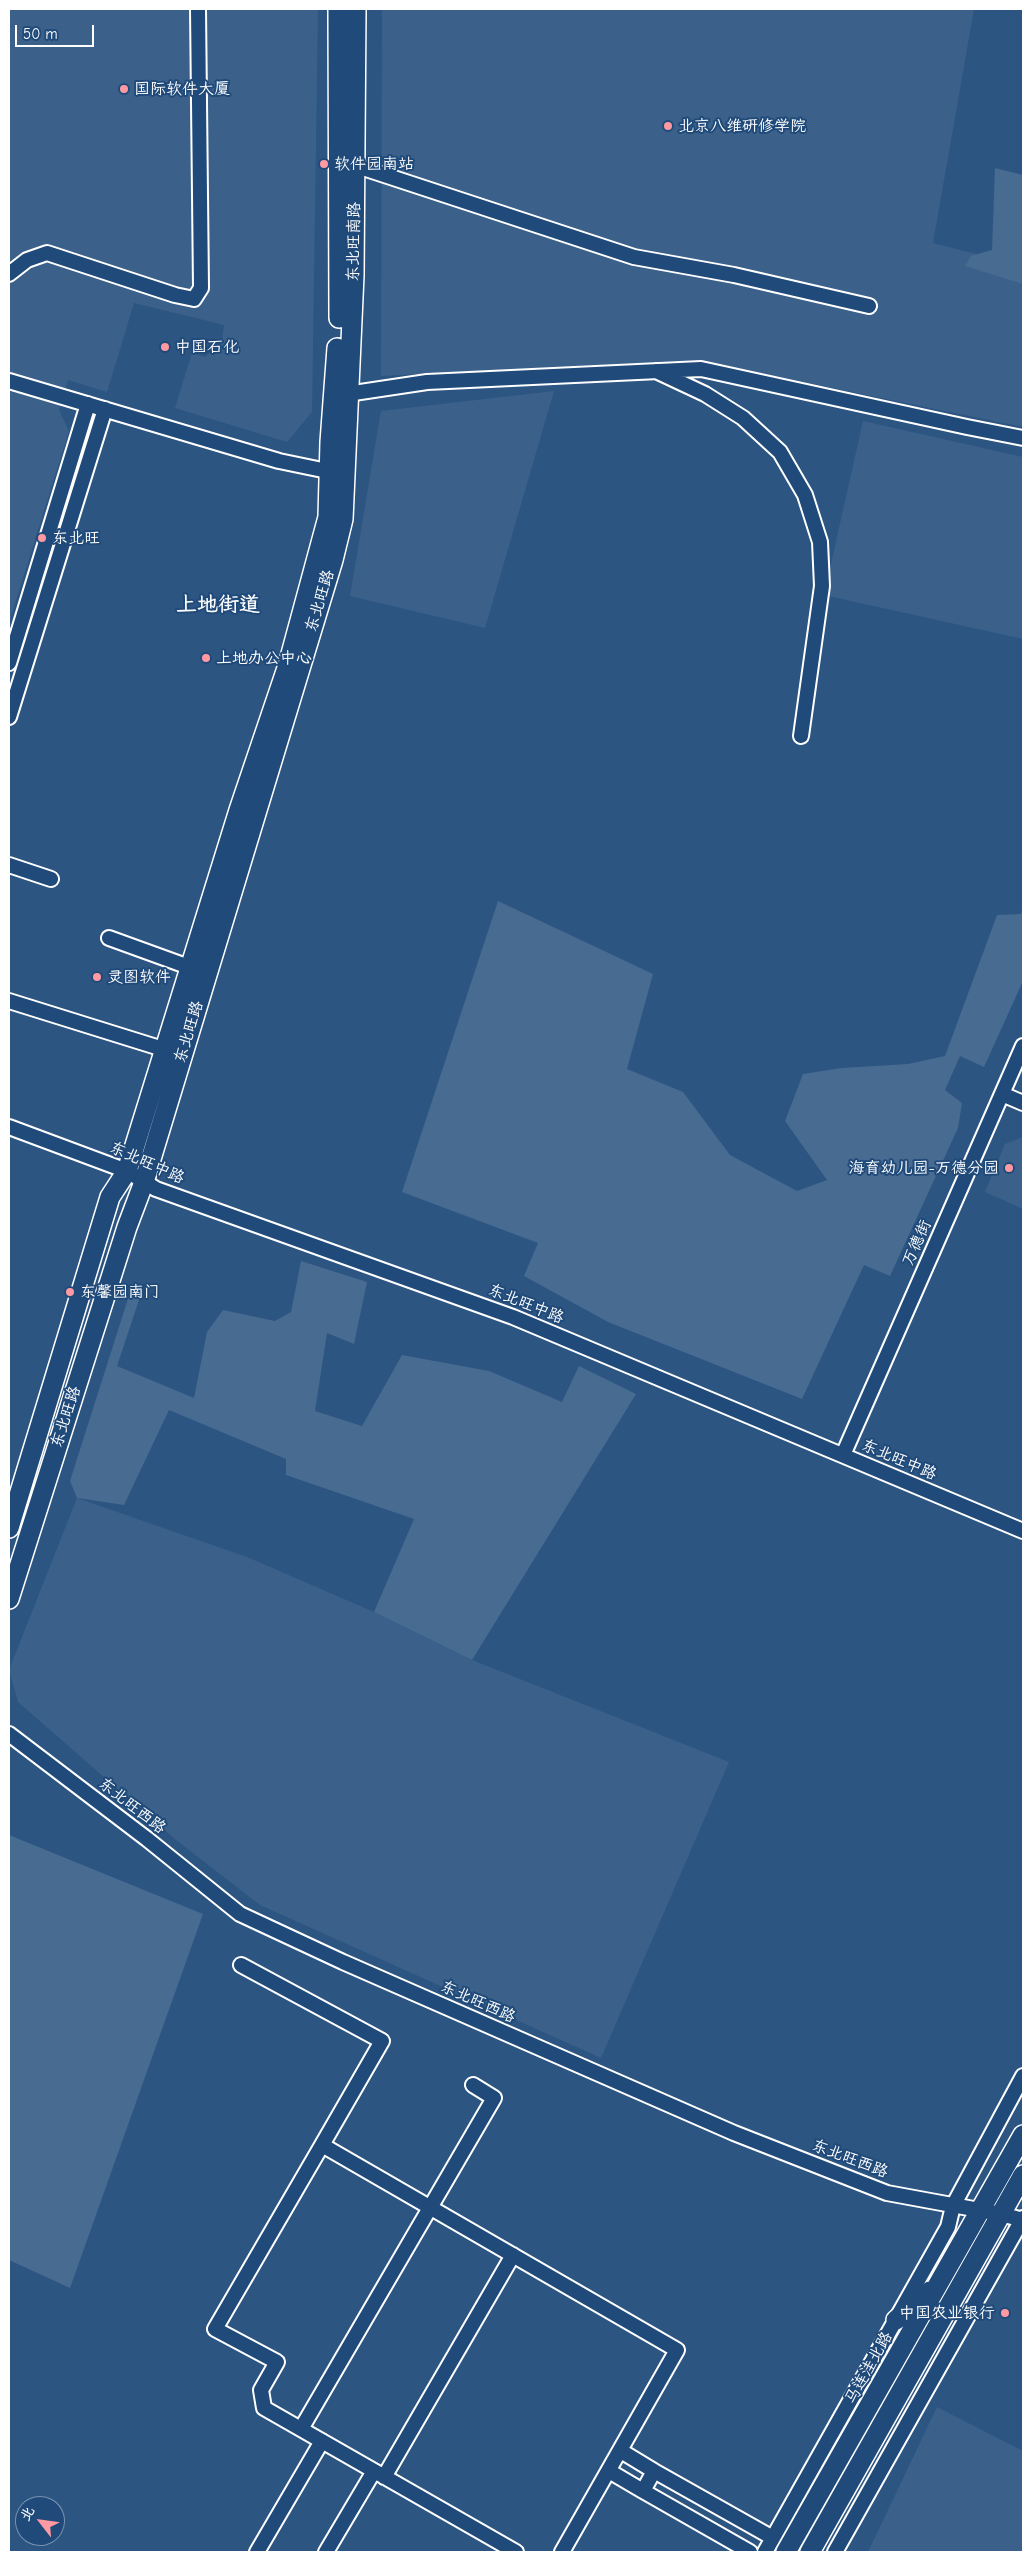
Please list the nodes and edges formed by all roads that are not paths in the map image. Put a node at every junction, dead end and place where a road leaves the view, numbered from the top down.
1 (198, 9) edge
2 (338, 9) edge
3 (356, 9) edge
4 (354, 166) junction
5 (9, 274) edge
6 (869, 306) dead end
7 (653, 370) junction
8 (9, 381) edge
9 (348, 394) junction
10 (88, 404) junction
11 (105, 409) junction
12 (1023, 438) edge
13 (337, 473) junction
14 (9, 663) edge
15 (9, 717) edge
16 (801, 736) dead end
17 (9, 865) edge
18 (51, 879) dead end
19 (109, 938) dead end
20 (189, 967) junction
21 (9, 1001) edge
22 (1023, 1046) edge
23 (163, 1049) junction
24 (1002, 1094) junction
25 (1023, 1103) edge
26 (9, 1127) edge
27 (127, 1171) junction
28 (144, 1182) junction
29 (843, 1455) junction
30 (9, 1528) edge
31 (1023, 1530) edge
32 (9, 1599) edge
33 (9, 1734) edge
34 (242, 1965) dead end
35 (1023, 2076) edge
36 (473, 2085) dead end
37 (1023, 2134) edge
38 (322, 2145) junction
39 (1023, 2175) edge
40 (953, 2206) junction
41 (430, 2208) junction
42 (981, 2211) junction
43 (1001, 2214) junction
44 (1023, 2219) edge
45 (513, 2255) junction
46 (940, 2282) junction
47 (896, 2320) junction
48 (301, 2429) junction
49 (322, 2441) junction
50 (621, 2452) junction
51 (609, 2471) junction
52 (654, 2471) junction
53 (379, 2474) junction
54 (643, 2491) junction
55 (773, 2538) junction
56 (257, 2552) edge
57 (326, 2552) edge
58 (516, 2552) edge
59 (562, 2552) edge
60 (750, 2552) edge
61 (765, 2552) edge
62 (786, 2552) edge
63 (810, 2552) edge
64 (835, 2552) edge

1 - 5 street
2 - 13 main road, 东北旺南路
3 - 4 main road, 东北旺南路
4 - 6 street
4 - 9 main road, 东北旺南路
7 - 9 street
7 - 12 street
7 - 16 street
8 - 10 street
9 - 13 main road, 东北旺南路
10 - 11 street
10 - 14 street
11 - 13 street
11 - 15 street
13 - 20 main road, 东北旺路
13 - 28 main road, 东北旺路
17 - 18 street
19 - 20 street
20 - 23 main road, 东北旺路
21 - 23 street
22 - 24 street, 万德街
23 - 27 main road, 东北旺路
24 - 25 street
24 - 29 street, 万德街
26 - 27 street, 东北旺中路
27 - 28 street, 东北旺中路
27 - 30 main road, 东北旺路
28 - 29 street, 东北旺中路
28 - 32 main road, 东北旺路
29 - 31 street, 东北旺中路
33 - 40 street, 东北旺西路
34 - 38 street
35 - 40 street, 马连洼北路
36 - 41 street
37 - 42 main road, 马连洼北路
38 - 41 street
38 - 48 street
39 - 43 main road
40 - 42 street, 东北旺西路
40 - 47 street, 马连洼北路
41 - 45 street
41 - 48 street
42 - 43 street, 东北旺西路
42 - 46 main road, 马连洼北路
43 - 44 street, 东北旺西路
43 - 63 main road
44 - 64 street
45 - 50 street
45 - 53 street
46 - 47 main road
46 - 62 main road, 马连洼北路
47 - 55 street, 马连洼北路
48 - 49 street
49 - 53 street
49 - 56 street
50 - 51 street
50 - 52 street
51 - 54 street
51 - 59 street
52 - 54 street
52 - 55 street
53 - 57 street
53 - 58 street
54 - 60 street
55 - 61 street, 马连洼北路

